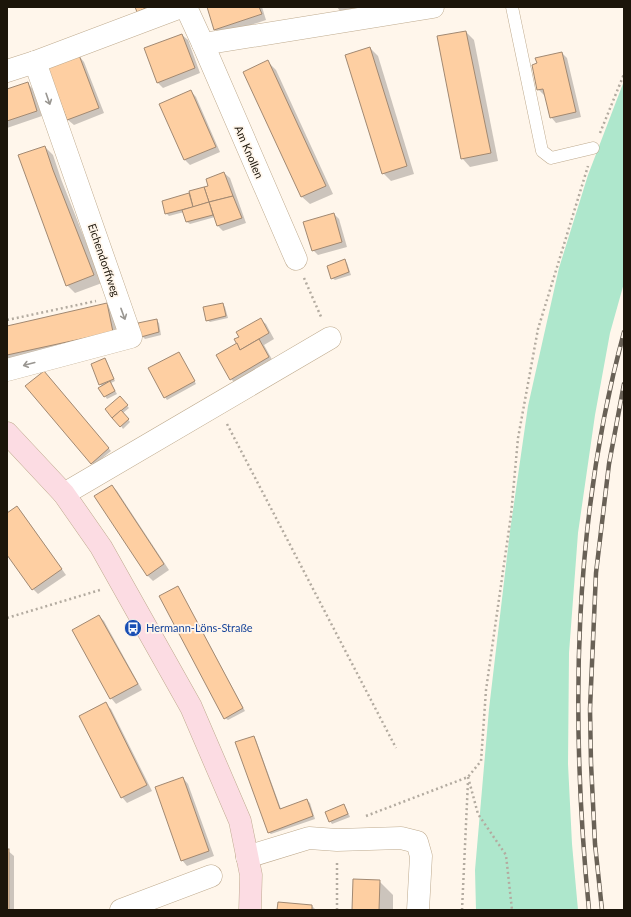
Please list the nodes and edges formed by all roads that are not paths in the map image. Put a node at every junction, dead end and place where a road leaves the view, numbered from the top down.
1 (181, 7) edge
2 (186, 7) edge
3 (433, 7) edge
4 (512, 7) edge
5 (203, 44) junction
6 (35, 62) junction
7 (7, 71) edge
8 (593, 148) road end
9 (296, 259) road end
10 (330, 338) dead end
11 (7, 370) edge
12 (7, 433) edge
13 (64, 494) junction
14 (247, 857) junction
15 (211, 876) dead end
16 (121, 910) edge
17 (250, 910) edge
18 (418, 910) edge

1 - 6 street
2 - 5 street, Am Knollen
3 - 5 street
4 - 8 lane
5 - 9 street, Am Knollen
6 - 7 street
6 -> 11 street, Eichendorffweg
10 - 13 street
12 - 13 main road
13 - 14 main road
14 - 17 main road
14 - 18 street
15 - 16 street

